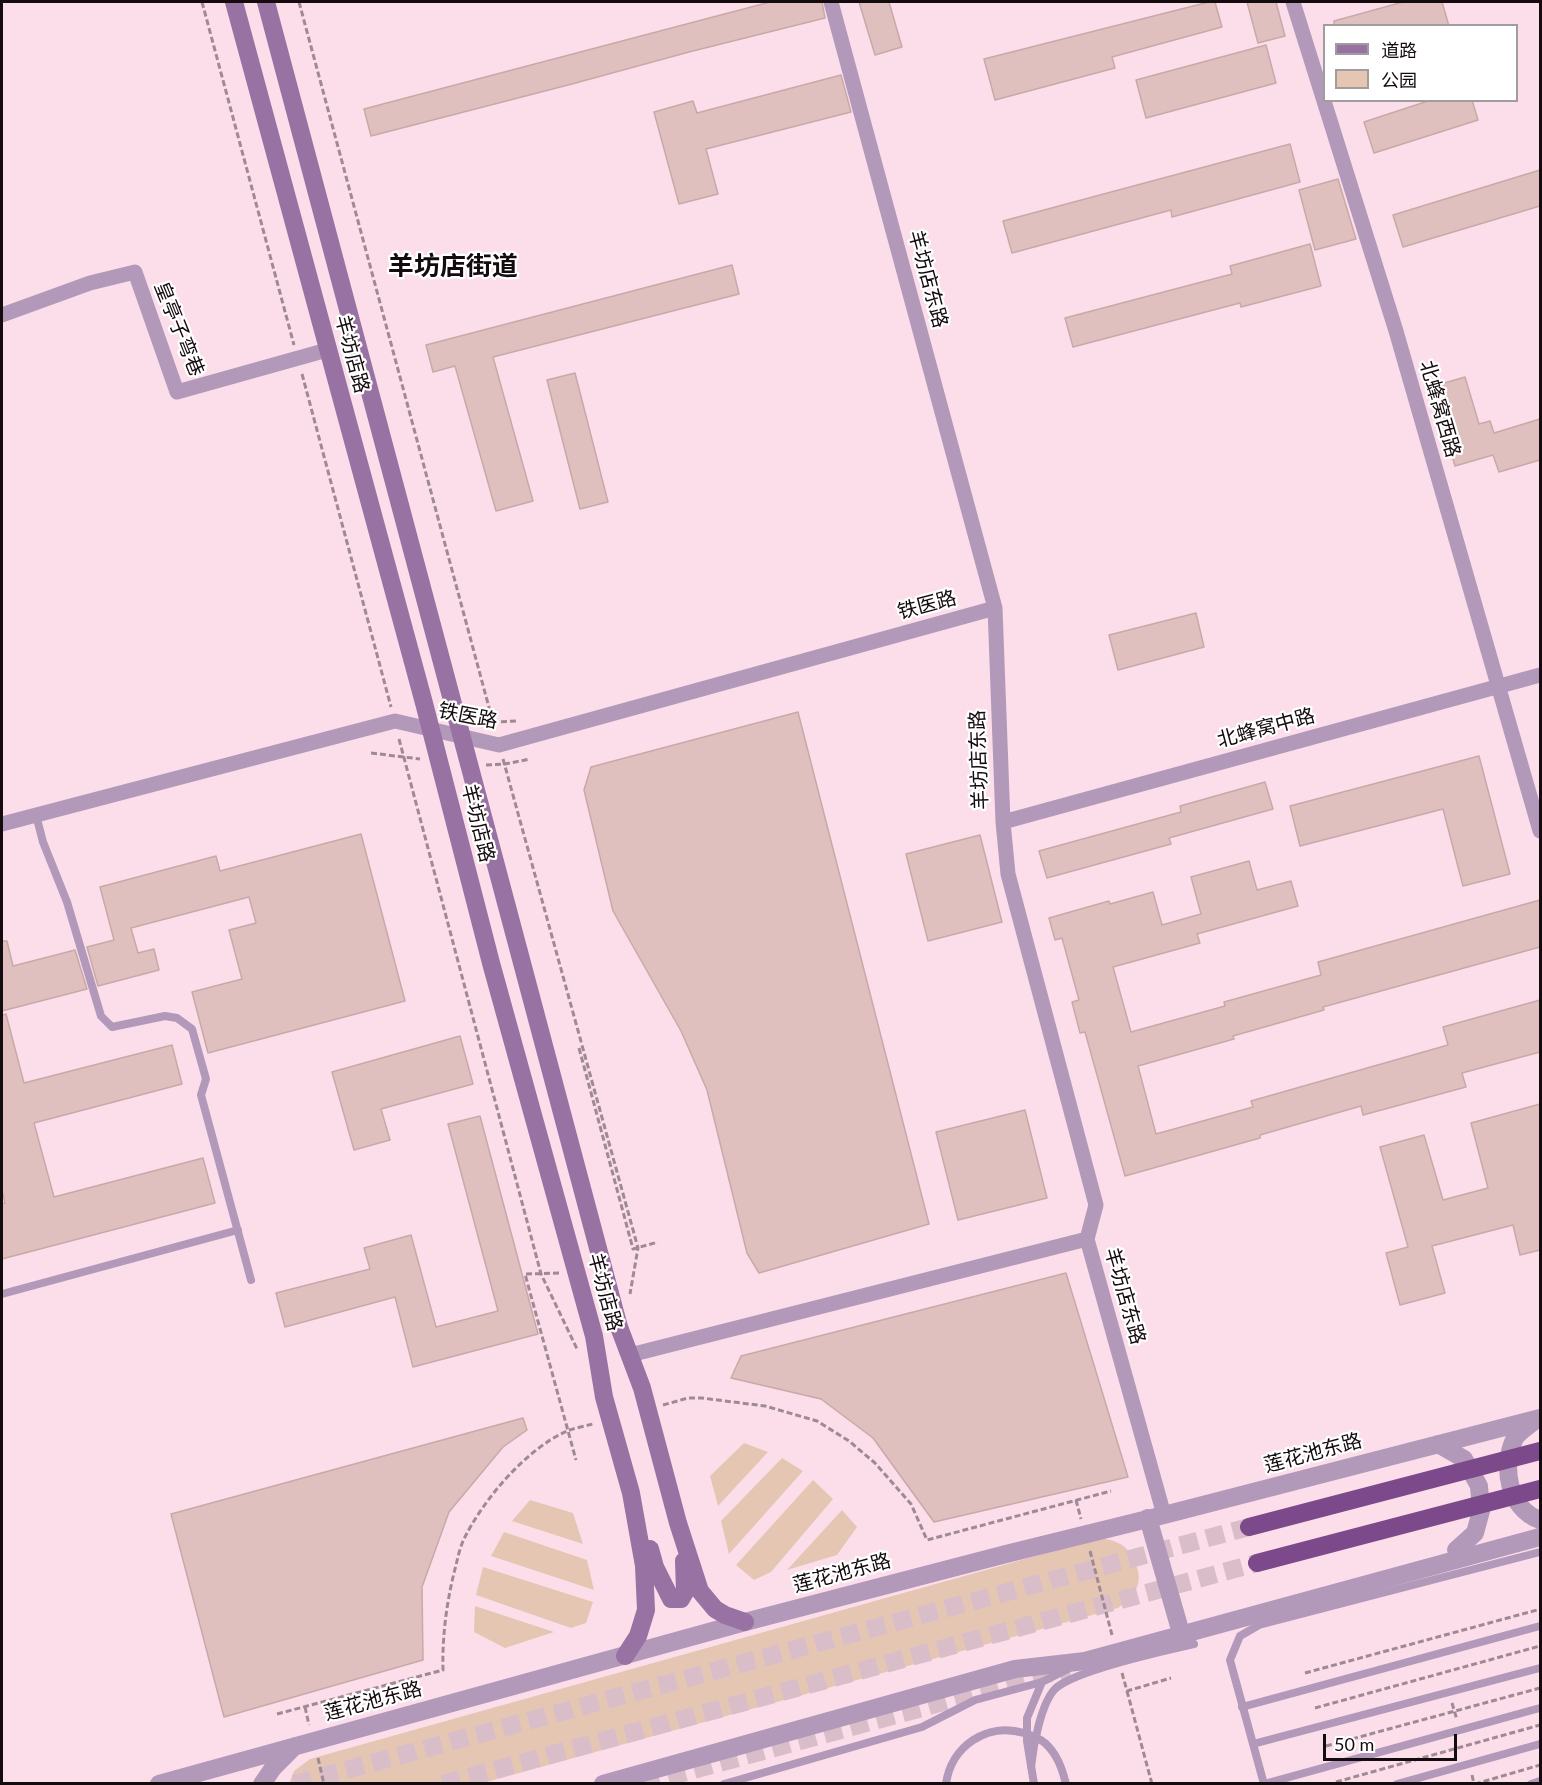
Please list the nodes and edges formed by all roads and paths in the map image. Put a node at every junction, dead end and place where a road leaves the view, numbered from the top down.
1 (202, 2) edge
2 (234, 2) edge
3 (266, 2) edge
4 (299, 2) edge
5 (831, 2) edge
6 (1293, 2) edge
7 (1323, 98) edge
8 (1324, 102) edge
9 (2, 315) edge
10 (327, 350) junction
11 (297, 358) junction
12 (995, 608) junction
13 (1540, 675) edge
14 (1500, 687) junction
15 (395, 721) junction
16 (431, 731) junction
17 (461, 736) junction
18 (499, 745) junction
19 (36, 815) junction
20 (1003, 822) junction
21 (2, 824) edge
22 (1540, 831) edge
23 (579, 1048) dead end
24 (238, 1230) junction
25 (1087, 1239) junction
26 (658, 1242) dead end
27 (638, 1248) junction
28 (566, 1273) dead end
29 (541, 1274) junction
30 (251, 1280) dead end
31 (2, 1293) edge
32 (628, 1304) dead end
33 (597, 1351) junction
34 (630, 1355) junction
35 (656, 1407) dead end
36 (1539, 1419) edge
37 (602, 1422) dead end
38 (568, 1431) junction
39 (1438, 1444) junction
40 (1540, 1451) edge
41 (576, 1460) dead end
42 (1540, 1489) edge
43 (1111, 1491) dead end
44 (631, 1493) junction
45 (1076, 1500) junction
46 (1156, 1517) junction
47 (1540, 1520) edge
48 (678, 1523) junction
49 (1082, 1523) dead end
50 (1249, 1527) tunnel mouth
51 (1540, 1527) edge
52 (1540, 1537) edge
53 (1088, 1545) dead end
54 (1456, 1550) junction
55 (1540, 1552) edge
56 (1257, 1563) tunnel mouth
57 (1537, 1610) dead end
58 (745, 1623) junction
59 (1179, 1626) junction
60 (1540, 1626) edge
61 (1434, 1638) junction
62 (1194, 1644) dead end
63 (1115, 1646) dead end
64 (1540, 1646) edge
65 (1439, 1654) junction
66 (625, 1656) junction
67 (1085, 1660) junction
68 (1121, 1668) dead end
69 (1540, 1668) edge
70 (1015, 1669) junction
71 (1305, 1673) dead end
72 (1444, 1673) junction
73 (1171, 1678) dead end
74 (1042, 1682) junction
75 (1540, 1688) edge
76 (1127, 1691) junction
77 (1449, 1692) junction
78 (1242, 1707) junction
79 (1315, 1708) dead end
80 (1540, 1708) edge
81 (1454, 1710) junction
82 (277, 1714) dead end
83 (1540, 1725) edge
84 (1460, 1730) junction
85 (1253, 1744) junction
86 (1540, 1744) edge
87 (296, 1745) junction
88 (1326, 1746) dead end
89 (1464, 1747) junction
90 (1469, 1764) junction
91 (1540, 1765) edge
92 (1031, 1767) junction
93 (1540, 1781) edge
94 (1336, 1782) edge
95 (159, 1784) edge
96 (262, 1784) edge
97 (603, 1784) edge
98 (724, 1784) edge
99 (946, 1784) edge
100 (1034, 1784) edge
101 (1066, 1784) edge
102 (1152, 1784) edge
103 (1264, 1784) edge
104 (1397, 1784) edge
105 (1475, 1784) edge
106 (1531, 1784) edge

1 - 11 path
2 - 10 main road, 羊坊店路
3 - 17 main road, 羊坊店路
4 - 18 path
5 - 12 street, 羊坊店东路
6 - 7 street, 北蜂窝西路
8 - 14 street, 北蜂窝西路
9 - 11 street, 皇亭子弯巷
10 - 11 street, 皇亭子弯巷
10 - 16 main road, 羊坊店路
11 - 15 path
12 - 18 street, 铁医路
12 - 20 street, 羊坊店东路
13 - 14 street, 北蜂窝中路
14 - 20 street, 北蜂窝中路
14 - 22 street, 北蜂窝西路
15 - 16 street, 铁医路
15 - 19 street
15 - 29 path
16 - 17 street, 铁医路
16 - 33 main road, 羊坊店路
17 - 18 street, 铁医路
17 - 34 main road, 羊坊店路
18 - 27 path
19 - 21 street
19 - 24 lane
20 - 25 street, 羊坊店东路
23 - 27 path
24 - 30 lane
24 - 31 lane
25 - 34 street
25 - 46 street, 羊坊店东路
26 - 27 path
27 - 32 path
28 - 29 path
29 - 33 path
29 - 38 path
33 - 44 main road, 羊坊店路
34 - 48 main road, 羊坊店路
35 - 45 path
36 - 39 street, 莲花池东路
36 - 47 street
37 - 38 path
38 - 41 path
38 - 82 path
39 - 46 street, 莲花池东路
39 - 54 street
40 - 50 highway
42 - 56 highway
43 - 45 path
44 - 48 main road
44 - 66 main road, 羊坊店路
45 - 49 path
46 - 58 street, 莲花池东路
46 - 59 street
48 - 58 main road, 羊坊店路
51 - 54 street
52 - 67 street
53 - 63 path
54 - 59 street
55 - 78 lane
57 - 61 path
58 - 66 street, 莲花池东路
59 - 70 street
60 - 65 lane
61 - 65 path
61 - 71 path
62 - 92 lane
64 - 72 path
65 - 72 path
65 - 78 lane
66 - 87 street, 莲花池东路
67 - 70 street
67 - 74 lane
68 - 76 path
69 - 77 lane
70 - 97 street
72 - 77 path
72 - 79 path
73 - 76 path
74 - 92 lane
74 - 98 lane
75 - 81 path
76 - 102 path
77 - 81 path
77 - 85 lane
78 - 85 lane
80 - 84 lane
81 - 84 path
81 - 88 path
83 - 89 path
84 - 89 path
84 - 103 lane
85 - 103 lane
86 - 90 lane
87 - 95 street, 莲花池东路
87 - 96 street
89 - 90 path
89 - 94 path
90 - 104 lane
90 - 105 path
91 - 105 path
92 - 100 lane
93 - 106 lane
99 - 101 lane

